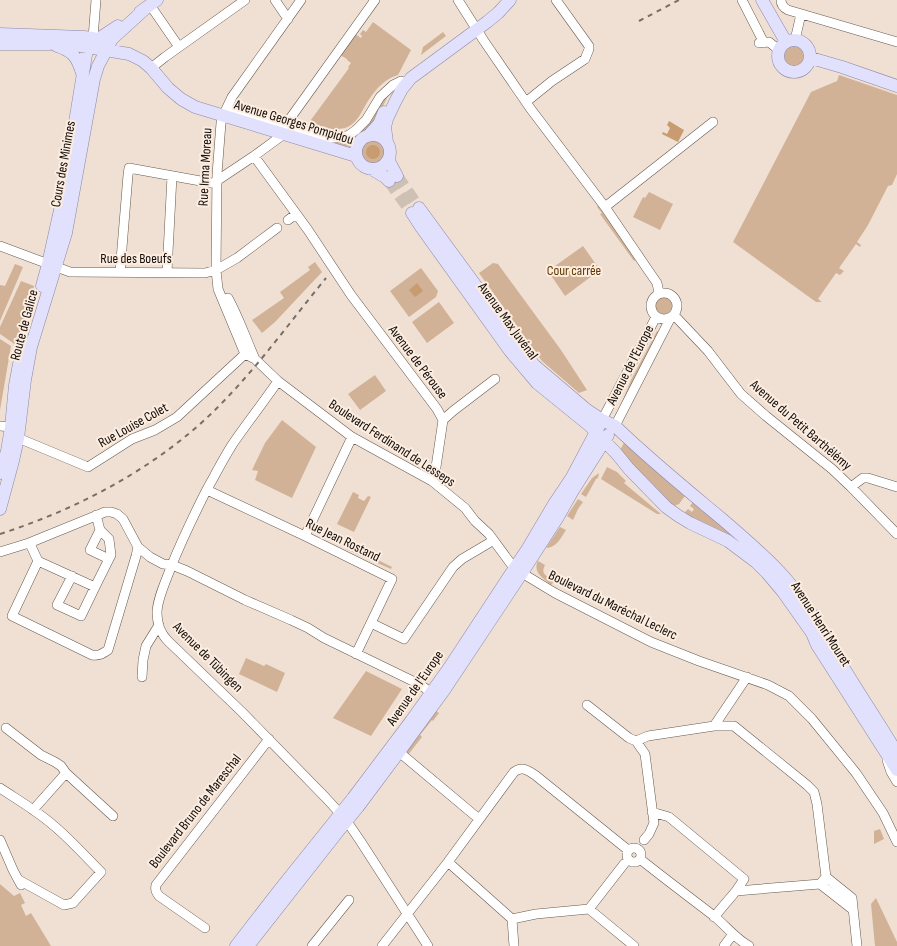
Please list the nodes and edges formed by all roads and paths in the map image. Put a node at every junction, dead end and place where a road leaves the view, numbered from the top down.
1 (96, 0) edge
2 (245, 0) edge
3 (275, 0) edge
4 (301, 0) edge
5 (375, 0) edge
6 (458, 0) edge
7 (502, 0) edge
8 (510, 0) edge
9 (742, 0) edge
10 (762, 0) edge
11 (781, 0) edge
12 (558, 3) edge
13 (151, 4) edge
14 (801, 14) junction
15 (288, 19) junction
16 (475, 27) junction
17 (0, 34) edge
18 (111, 35) junction
19 (897, 42) edge
20 (0, 44) edge
21 (787, 44) junction
22 (87, 46) junction
23 (179, 47) junction
24 (111, 52) junction
25 (811, 58) junction
26 (151, 68) junction
27 (401, 81) junction
28 (897, 86) edge
29 (526, 102) junction
30 (224, 113) junction
31 (713, 122) dead end
32 (284, 130) junction
33 (368, 136) junction
34 (387, 142) junction
35 (254, 156) junction
36 (356, 156) junction
37 (389, 161) junction
38 (373, 170) junction
39 (172, 176) junction
40 (218, 182) junction
41 (605, 207) junction
42 (296, 214) junction
43 (288, 220) dead end
44 (277, 228) dead end
45 (0, 246) edge
46 (52, 266) junction
47 (216, 270) junction
48 (120, 272) junction
49 (167, 272) junction
50 (219, 287) junction
51 (663, 293) junction
52 (672, 316) junction
53 (656, 317) junction
54 (245, 354) junction
55 (255, 360) junction
56 (495, 379) dead end
57 (278, 381) junction
58 (443, 420) junction
59 (602, 420) junction
60 (615, 426) junction
61 (6, 427) edge
62 (595, 432) junction
63 (352, 437) junction
64 (18, 438) junction
65 (604, 441) junction
66 (0, 473) edge
67 (432, 481) junction
68 (851, 487) junction
69 (897, 487) edge
70 (694, 488) dead end
71 (207, 490) junction
72 (0, 509) edge
73 (96, 515) junction
74 (476, 521) junction
75 (100, 530) junction
76 (897, 534) edge
77 (305, 536) junction
78 (489, 543) junction
79 (31, 546) dead end
80 (138, 547) junction
81 (0, 552) edge
82 (109, 559) junction
83 (38, 561) junction
84 (772, 563) junction
85 (172, 565) junction
86 (518, 571) junction
87 (72, 576) junction
88 (95, 587) junction
89 (372, 623) junction
90 (159, 625) junction
91 (356, 654) junction
92 (142, 677) dead end
93 (747, 677) junction
94 (434, 696) junction
95 (587, 705) dead end
96 (714, 726) junction
97 (6, 728) dead end
98 (885, 733) junction
99 (269, 738) junction
100 (636, 741) junction
101 (897, 743) edge
102 (884, 750) junction
103 (399, 752) junction
104 (897, 753) edge
105 (897, 770) edge
106 (66, 773) junction
107 (897, 782) edge
108 (0, 788) edge
109 (33, 810) junction
110 (652, 812) junction
111 (113, 816) dead end
112 (343, 817) junction
113 (479, 819) junction
114 (0, 840) edge
115 (644, 840) dead end
116 (897, 842) edge
117 (448, 862) junction
118 (624, 864) dead end
119 (823, 881) junction
120 (736, 891) junction
121 (349, 900) dead end
122 (589, 909) junction
123 (407, 914) junction
124 (714, 917) junction
125 (512, 918) junction
126 (205, 928) dead end
127 (734, 934) junction
128 (747, 945) edge
129 (236, 946) edge
130 (248, 946) edge
131 (312, 946) edge
132 (382, 946) edge
133 (428, 946) edge
134 (514, 946) edge
135 (634, 946) edge
136 (724, 946) edge
137 (857, 946) edge

1 - 22 street
2 - 23 street
3 - 15 street
4 - 15 street, Rue Irma Moreau
5 - 32 street
6 - 16 street
7 - 16 main road
8 - 16 main road
9 - 21 street
10 - 21 main road
11 - 14 street
12 - 29 street
13 - 18 main road
13 - 23 street
14 - 19 street
14 - 21 street
15 - 30 street, Rue Irma Moreau
16 - 27 main road
16 - 29 street
16 - 34 main road
17 - 22 main road
18 - 22 main road
18 - 24 main road, Cours des Minimes
20 - 22 main road
21 - 25 main road
21 - 25 main road
22 - 24 main road
22 - 46 main road, Cours des Minimes
23 - 26 street
24 - 26 main road, Avenue Georges Pompidou
24 - 46 main road, Cours des Minimes
25 - 28 main road
26 - 30 main road, Avenue Georges Pompidou
27 - 32 street, Avenue Georges Pompidou
27 - 33 main road
29 - 41 street
30 - 32 main road, Avenue Georges Pompidou
30 - 40 street, Rue Irma Moreau
31 - 41 street
32 - 35 street
32 - 36 main road, Avenue Georges Pompidou
33 - 34 main road
33 - 36 main road
34 - 37 main road
35 - 40 street
35 - 42 street, Avenue de Pérouse
36 - 38 main road
37 - 38 main road
37 - 38 main road
39 - 40 street
39 - 48 street
39 - 49 street
40 - 47 street, Rue Irma Moreau
41 - 51 street
42 - 43 street
42 - 58 street, Avenue de Pérouse
44 - 47 street
45 - 46 street, Rue des Boeufs
46 - 48 street, Rue des Boeufs
46 - 61 main road, Route de Galice
46 - 64 main road, Route de Galice
47 - 49 street, Rue des Boeufs
47 - 50 street, Rue Irma Moreau
48 - 49 street, Rue des Boeufs
50 - 54 street, Rue Irma Moreau
50 - 55 street, Rue Irma Moreau
51 - 52 street
51 - 53 street
52 - 53 street
52 - 60 street, Avenue de l'Europe
52 - 68 street, Avenue du Petit Barthélémy
53 - 59 street, Avenue de l'Europe
54 - 55 street
54 - 64 street, Rue Louise Colet
55 - 57 street, Boulevard Ferdinand de Lesseps
56 - 58 street
57 - 63 street, Boulevard Ferdinand de Lesseps
57 - 71 street, Avenue de Tübingen
58 - 67 street, Avenue de Pérouse
59 - 60 main road, Avenue Max Juvénal
59 - 62 main road, Avenue de l'Europe
59 - 62 main road, Avenue Max Juvénal
60 - 65 main road, Avenue de l'Europe
60 - 84 main road, Avenue Henri Mouret
61 - 66 main road, Route de Galice
62 - 65 main road, Avenue Max Juvénal
62 - 86 main road, Avenue de l'Europe
63 - 67 street, Boulevard Ferdinand de Lesseps
63 - 77 street
64 - 72 main road, Route de Galice
65 - 86 main road, Avenue de l'Europe
65 - 102 main road, Avenue Henri Mouret
67 - 74 street, Boulevard Ferdinand de Lesseps
68 - 69 street
68 - 76 street, Avenue du Petit Barthélémy
70 - 84 street
71 - 77 street, Rue Jean Rostand
71 - 85 street, Avenue de Tübingen
73 - 75 street
73 - 80 street
73 - 81 street
74 - 78 street, Boulevard Ferdinand de Lesseps
74 - 86 street, Boulevard Ferdinand de Lesseps
75 - 82 street
75 - 82 street
77 - 89 street, Rue Jean Rostand
78 - 86 street, Boulevard Ferdinand de Lesseps
78 - 89 street
79 - 83 street
80 - 83 street
80 - 85 street
82 - 88 street
83 - 87 street
84 - 98 main road, Avenue Henri Mouret
85 - 90 street, Avenue de Tübingen
85 - 91 street
86 - 93 street, Boulevard du Maréchal Leclerc
86 - 94 main road, Avenue de l'Europe
87 - 88 street
87 - 88 street
89 - 91 street, Rue Jean Rostand
90 - 92 street
90 - 99 street, Avenue de Tübingen
91 - 94 street
93 - 96 street
93 - 116 street, Boulevard du Maréchal Leclerc
94 - 103 main road, Avenue de l'Europe
94 - 112 main road, Avenue de l'Europe
95 - 100 street
96 - 100 street
96 - 119 street
97 - 106 street
98 - 101 street, Avenue Henri Mouret
98 - 104 main road, Avenue Henri Mouret
99 - 112 street, Avenue de Tübingen
99 - 126 street, Boulevard Bruno de Mareschal
100 - 110 street
102 - 105 main road, Avenue Henri Mouret
102 - 107 street
103 - 112 main road, Avenue de l'Europe
103 - 113 street
106 - 109 street
106 - 111 street
108 - 109 street
109 - 114 street
110 - 115 street
110 - 120 street
112 - 123 street, Avenue de Tübingen
112 - 129 main road, Avenue de l'Europe
112 - 130 main road, Avenue de l'Europe
113 - 117 street
113 - 124 street
117 - 123 street
117 - 125 street
118 - 122 street
119 - 120 street
119 - 137 street
120 - 124 street
121 - 131 street
122 - 125 street
122 - 135 street
123 - 132 street
123 - 133 street, Avenue de Tübingen
124 - 127 street
125 - 134 street
127 - 128 street
127 - 136 street

